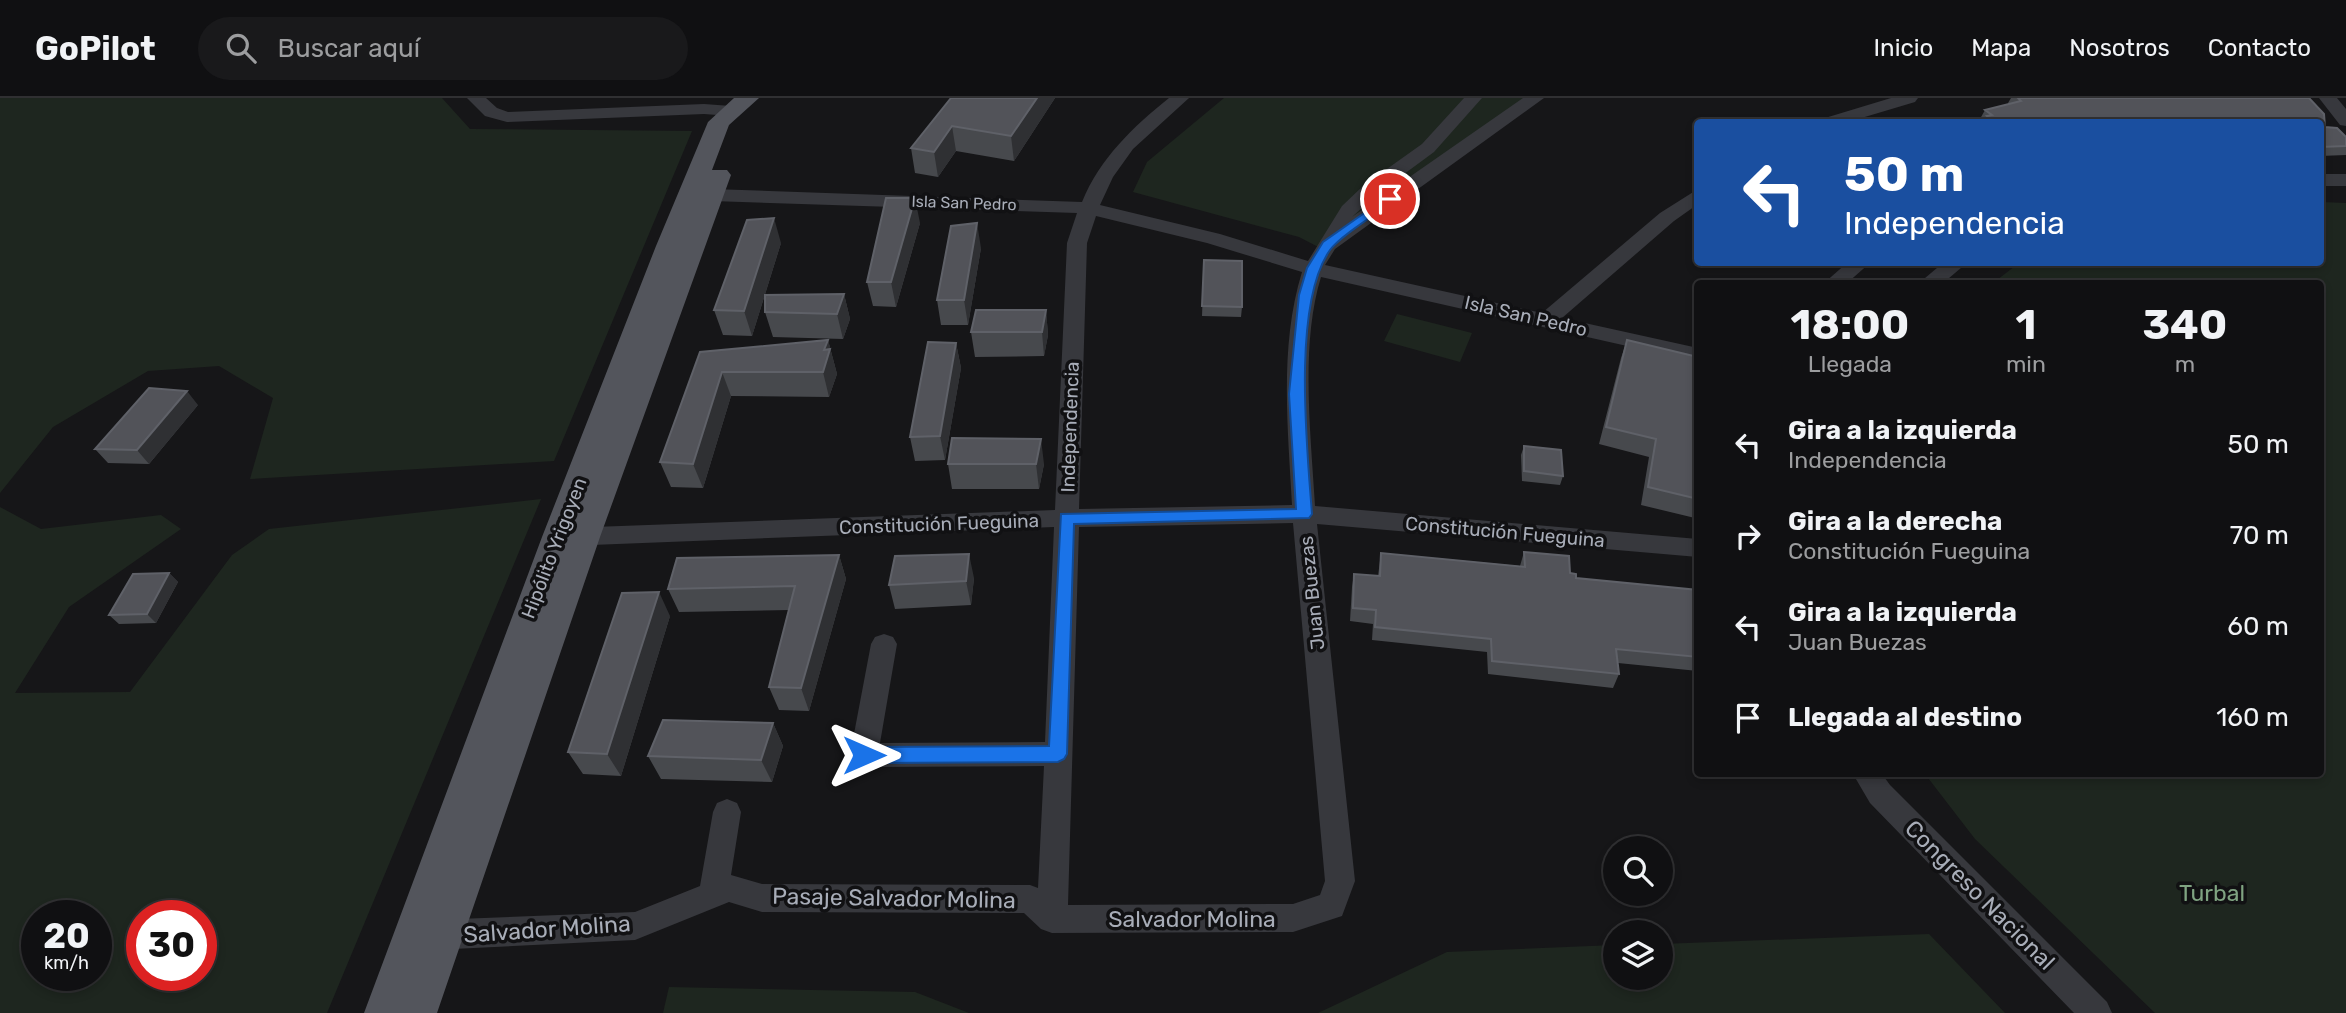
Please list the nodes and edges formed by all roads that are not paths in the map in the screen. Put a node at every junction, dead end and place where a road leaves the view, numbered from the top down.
1 (476, 98) edge
2 (531, 98) edge
3 (766, 98) edge
4 (1180, 98) edge
5 (1473, 98) edge
6 (1535, 98) edge
7 (1905, 98) edge
8 (2328, 98) edge
9 (722, 104) edge
10 (507, 117) junction
11 (1840, 119) edge
12 (2342, 126) edge
13 (2324, 180) edge
14 (2346, 180) edge
15 (712, 195) junction
16 (1694, 198) edge
17 (1087, 208) junction
18 (1327, 245) junction
19 (1856, 266) edge
20 (1953, 266) edge
21 (1313, 268) junction
22 (1838, 280) edge
23 (1933, 280) edge
24 (1547, 320) junction
25 (1694, 354) edge
26 (1304, 514) junction
27 (1067, 518) junction
28 (571, 537) junction
29 (1694, 548) edge
30 (884, 644) dead end
31 (1058, 754) junction
32 (1869, 777) edge
33 (727, 812) dead end
34 (721, 891) junction
35 (1331, 906) joint
36 (1052, 919) junction
37 (427, 935) junction
38 (384, 1013) edge
39 (417, 1013) edge
40 (2096, 1013) edge

1 - 10 street
2 - 10 street
3 - 15 main road, Hipólito Yrigoyen
4 - 17 street, Independencia
5 - 18 street
6 - 18 street, Juan Buezas
7 - 11 street
8 - 12 street
9 - 10 street
9 - 28 main road, Hipólito Yrigoyen
13 - 14 street
15 - 17 street, Isla San Pedro
15 - 28 main road, Hipólito Yrigoyen
16 - 24 street
17 - 21 street, Isla San Pedro
17 - 27 street, Independencia
18 - 21 street, Juan Buezas
19 - 22 street
20 - 23 street
21 - 24 street, Isla San Pedro
21 - 26 street, Juan Buezas
24 - 25 street, Isla San Pedro
26 - 27 street, Constitución Fueguina
26 - 29 street, Constitución Fueguina
26 - 35 street, Juan Buezas
27 - 28 street, Constitución Fueguina
27 - 31 street, Independencia
28 - 37 main road, Hipólito Yrigoyen
30 - 31 street
31 - 36 street, Independencia
32 - 40 street, Congreso Nacional
33 - 34 street
34 - 36 street, Pasaje Salvador Molina
34 - 37 street, Salvador Molina
35 - 36 street, Salvador Molina
37 - 38 main road, Hipólito Yrigoyen
37 - 39 main road, Hipólito Yrigoyen

